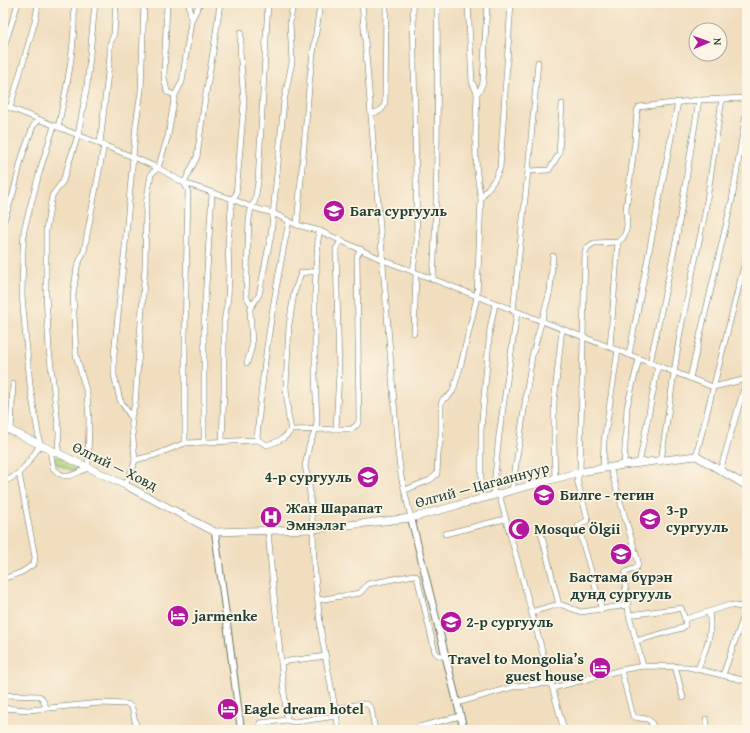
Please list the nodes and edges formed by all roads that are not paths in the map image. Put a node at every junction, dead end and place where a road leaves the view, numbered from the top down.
1 (18, 3) edge
2 (74, 3) edge
3 (96, 3) edge
4 (116, 3) edge
5 (144, 3) edge
6 (167, 3) edge
7 (189, 3) edge
8 (200, 3) edge
9 (220, 3) edge
10 (268, 3) edge
11 (293, 3) edge
12 (362, 3) edge
13 (386, 3) edge
14 (413, 3) edge
15 (437, 3) edge
16 (468, 3) edge
17 (487, 3) edge
18 (511, 3) edge
19 (38, 5) dead end
20 (319, 12) dead end
21 (191, 21) junction
22 (241, 32) dead end
23 (3, 50) edge
24 (538, 62) dead end
25 (477, 93) junction
26 (175, 95) junction
27 (747, 98) edge
28 (699, 100) junction
29 (722, 100) junction
30 (678, 102) junction
31 (562, 104) dead end
32 (3, 105) edge
33 (747, 107) edge
34 (10, 108) junction
35 (372, 113) junction
36 (39, 120) junction
37 (56, 127) junction
38 (78, 135) junction
39 (102, 145) junction
40 (133, 157) junction
41 (158, 168) junction
42 (528, 171) junction
43 (184, 183) junction
44 (212, 193) junction
45 (481, 198) junction
46 (232, 199) junction
47 (251, 207) junction
48 (273, 213) junction
49 (289, 221) junction
50 (3, 224) edge
51 (297, 225) junction
52 (320, 231) junction
53 (341, 241) junction
54 (618, 242) junction
55 (361, 249) junction
56 (747, 254) edge
57 (554, 256) dead end
58 (383, 260) junction
59 (317, 271) junction
60 (415, 272) junction
61 (433, 280) junction
62 (477, 297) junction
63 (250, 303) dead end
64 (495, 304) junction
65 (515, 312) junction
66 (542, 322) junction
67 (562, 329) junction
68 (414, 333) dead end
69 (583, 336) junction
70 (610, 347) junction
71 (618, 350) junction
72 (630, 355) junction
73 (639, 359) junction
74 (247, 363) dead end
75 (650, 363) junction
76 (658, 366) junction
77 (673, 372) junction
78 (690, 378) junction
79 (747, 379) edge
80 (13, 384) dead end
81 (713, 387) junction
82 (131, 417) junction
83 (3, 427) edge
84 (316, 429) junction
85 (336, 429) junction
86 (291, 430) junction
87 (11, 431) junction
88 (257, 440) junction
89 (204, 441) junction
90 (222, 441) junction
91 (185, 443) junction
92 (40, 445) junction
93 (50, 449) junction
94 (58, 453) junction
95 (696, 456) junction
96 (135, 460) junction
97 (661, 461) junction
98 (639, 464) junction
99 (624, 465) junction
100 (89, 467) junction
101 (606, 467) junction
102 (747, 470) edge
103 (720, 471) junction
104 (580, 472) junction
105 (19, 473) junction
106 (555, 479) junction
107 (3, 482) edge
108 (744, 484) edge
109 (125, 485) junction
110 (405, 490) junction
111 (512, 491) junction
112 (496, 495) junction
113 (482, 499) junction
114 (411, 518) junction
115 (505, 519) junction
116 (540, 528) dead end
117 (313, 529) junction
118 (268, 530) junction
119 (215, 532) junction
120 (445, 534) dead end
121 (3, 579) edge
122 (318, 600) junction
123 (559, 605) junction
124 (628, 605) junction
125 (747, 608) edge
126 (602, 610) junction
127 (531, 612) junction
128 (708, 612) junction
129 (629, 616) junction
130 (685, 619) junction
131 (636, 641) junction
132 (326, 656) junction
133 (445, 657) junction
134 (280, 662) junction
135 (643, 666) junction
136 (675, 666) junction
137 (698, 669) junction
138 (621, 670) junction
139 (722, 675) junction
140 (747, 681) edge
141 (552, 686) junction
142 (3, 695) edge
143 (683, 698) dead end
144 (457, 703) junction
145 (46, 707) junction
146 (3, 708) edge
147 (336, 709) junction
148 (337, 716) junction
149 (460, 716) junction
150 (706, 719) dead end
151 (287, 720) junction
152 (260, 723) dead end
153 (419, 727) dead end
154 (137, 730) edge
155 (241, 730) edge
156 (339, 730) edge
157 (375, 730) edge
158 (464, 730) edge
159 (564, 730) edge
160 (654, 730) edge
161 (708, 730) edge

1 - 23 street
2 - 37 street
3 - 38 street
4 - 39 street
5 - 40 street
6 - 26 street
7 - 21 street
8 - 21 street
9 - 43 street
10 - 47 street
11 - 48 street
12 - 35 street
13 - 35 street
14 - 60 street
15 - 61 street
16 - 25 street
17 - 25 street
18 - 45 street
19 - 34 street
20 - 51 street
21 - 26 street
22 - 46 street
24 - 42 street
25 - 45 street
26 - 41 street
27 - 29 street
28 - 29 street
28 - 30 street
28 - 75 street
29 - 77 street
30 - 54 street
30 - 72 street
31 - 42 street
32 - 34 street
33 - 78 street
34 - 36 street
35 - 58 street
36 - 37 street
36 - 50 street
37 - 38 street
37 - 92 street
38 - 39 street
38 - 94 street
39 - 40 street
39 - 100 street
40 - 41 street
40 - 82 street
41 - 43 street
41 - 82 street
42 - 65 street
43 - 44 street
43 - 91 street
44 - 46 street
44 - 89 street
45 - 62 street
46 - 47 street
46 - 90 street
47 - 48 street
47 - 63 street
48 - 49 street
48 - 74 street
49 - 51 street
49 - 88 street
51 - 52 street
52 - 53 street
52 - 59 street
53 - 55 street
53 - 85 street
54 - 69 street
54 - 70 street
55 - 58 street
55 - 85 street
56 - 81 street
57 - 66 street
58 - 60 street
58 - 110 street
59 - 84 street
59 - 86 street
60 - 61 street
60 - 68 street
61 - 62 street
62 - 64 street
62 - 110 street
64 - 65 street
64 - 113 street
65 - 66 street
65 - 112 street
66 - 67 street
66 - 111 street
67 - 69 street
67 - 106 street
69 - 70 street
69 - 104 street
70 - 71 street
71 - 72 street
71 - 101 street
72 - 73 street
73 - 75 street
73 - 99 street
75 - 76 street
76 - 77 street
76 - 98 street
77 - 78 street
77 - 97 street
78 - 81 street
79 - 81 street
79 - 103 street
80 - 87 street
81 - 95 street
82 - 96 street
83 - 87 highway, Өлгий — Ховд
84 - 85 street
84 - 86 street
84 - 117 street
86 - 88 street
87 - 92 highway, Өлгий — Ховд
88 - 90 street
89 - 90 street
89 - 91 street
91 - 96 street
92 - 93 highway, Өлгий — Ховд
92 - 105 street
93 - 94 highway, Өлгий — Ховд
93 - 100 street
94 - 100 highway, Өлгий — Ховд
95 - 97 highway, Өлгий — Цагааннуур
95 - 103 highway
96 - 109 street
97 - 98 highway, Өлгий — Цагааннуур
98 - 99 highway, Өлгий — Цагааннуур
99 - 101 highway, Өлгий — Цагааннуур
100 - 109 highway, Өлгий — Ховд
101 - 104 highway, Өлгий — Цагааннуур
101 - 124 street
102 - 108 street
103 - 108 highway
104 - 106 highway, Өлгий — Цагааннуур
104 - 126 street
105 - 107 street
105 - 121 street
106 - 111 highway, Өлгий — Цагааннуур
109 - 119 highway, Өлгий — Ховд
110 - 114 street
111 - 112 highway, Өлгий — Цагааннуур
112 - 113 highway, Өлгий — Цагааннуур
112 - 115 street
113 - 114 highway, Өлгий — Цагааннуур
114 - 117 highway, Өлгий — Цагааннуур
114 - 133 main road
115 - 120 street
115 - 127 street
116 - 123 street
117 - 118 highway, Өлгий — Цагааннуур
117 - 122 street
118 - 119 highway, Өлгий — Цагааннуур
118 - 134 street
119 - 155 main road
122 - 132 street
122 - 133 street
123 - 126 street
123 - 127 street
124 - 126 street
124 - 129 street
125 - 128 street
125 - 139 street
127 - 141 street
128 - 130 street
128 - 137 street
129 - 130 street
129 - 131 street
130 - 131 street
131 - 135 street
132 - 134 street
132 - 147 street
133 - 144 main road
134 - 151 street
135 - 136 street
135 - 138 street
136 - 137 street
136 - 143 street
137 - 139 street
138 - 141 street
138 - 160 street
139 - 140 street
141 - 144 street
141 - 159 street
142 - 145 street
144 - 149 main road
145 - 146 street
145 - 154 street
147 - 148 street
147 - 157 street
148 - 151 street
148 - 156 street
149 - 153 street
149 - 158 main road
150 - 161 street
151 - 152 street

